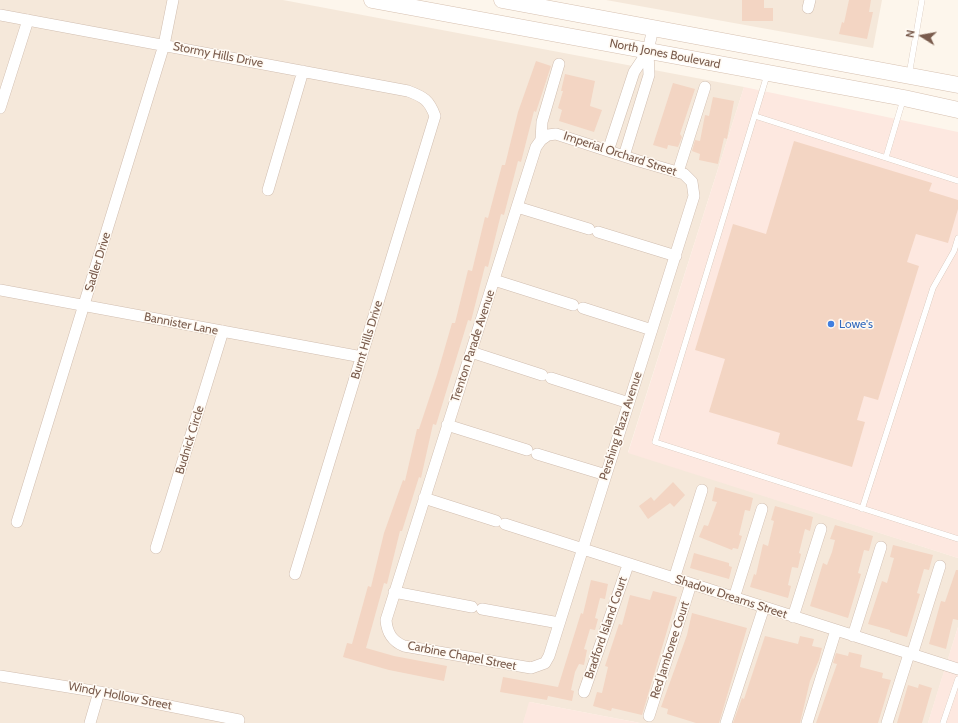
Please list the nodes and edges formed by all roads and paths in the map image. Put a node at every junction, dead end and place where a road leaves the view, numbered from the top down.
1 (173, 0) edge
2 (372, 0) edge
3 (502, 0) edge
4 (922, 0) edge
5 (0, 14) edge
6 (28, 20) junction
7 (653, 28) junction
8 (164, 45) junction
9 (648, 51) junction
10 (559, 64) dead end
11 (303, 71) junction
12 (768, 74) junction
13 (908, 75) junction
14 (958, 84) edge
15 (705, 87) dead end
16 (904, 98) junction
17 (431, 105) joint
18 (0, 108) edge
19 (958, 110) edge
20 (755, 116) junction
21 (541, 140) junction
22 (608, 151) junction
23 (624, 156) junction
24 (886, 157) junction
25 (678, 172) junction
26 (958, 181) edge
27 (694, 188) joint
28 (268, 190) dead end
29 (517, 207) junction
30 (958, 238) edge
31 (676, 256) junction
32 (494, 280) junction
33 (0, 290) edge
34 (84, 306) junction
35 (652, 330) junction
36 (223, 332) junction
37 (471, 352) junction
38 (362, 357) junction
39 (629, 403) junction
40 (447, 425) junction
41 (606, 475) junction
42 (702, 490) dead end
43 (424, 498) junction
44 (762, 509) dead end
45 (862, 509) junction
46 (17, 522) dead end
47 (821, 529) dead end
48 (958, 539) edge
49 (156, 548) dead end
50 (881, 548) dead end
51 (582, 549) junction
52 (628, 564) junction
53 (940, 566) dead end
54 (295, 574) dead end
55 (674, 578) junction
56 (691, 584) junction
57 (394, 592) junction
58 (734, 598) junction
59 (764, 607) junction
60 (793, 617) junction
61 (559, 623) junction
62 (386, 628) joint
63 (836, 630) junction
64 (853, 636) junction
65 (910, 654) junction
66 (545, 663) joint
67 (958, 669) edge
68 (0, 676) edge
69 (958, 679) edge
70 (99, 692) junction
71 (584, 692) dead end
72 (649, 716) dead end
73 (238, 721) edge
74 (90, 723) edge
75 (726, 723) edge
76 (806, 723) edge
77 (887, 723) edge
78 (943, 723) edge

1 - 8 street, Sadler Drive
2 - 9 main road, North Jones Boulevard
3 - 7 main road, North Jones Boulevard
4 - 13 lane
5 - 6 street, Stormy Hills Drive
6 - 8 street, Stormy Hills Drive
6 - 18 street
7 - 9 street
7 - 13 main road, North Jones Boulevard
8 - 11 street, Stormy Hills Drive
8 - 34 street, Sadler Drive
9 - 12 main road, North Jones Boulevard
9 - 22 street
9 - 23 street
10 - 21 street, Trenton Parade Avenue
11 - 17 street, Stormy Hills Drive
11 - 28 street
12 - 16 main road, North Jones Boulevard
12 - 20 lane
13 - 14 main road, North Jones Boulevard
13 - 16 main road
15 - 25 street
16 - 19 main road, North Jones Boulevard
16 - 24 lane
17 - 38 street, Burnt Hills Drive
20 - 24 lane
20 - 45 lane
21 - 22 street, Imperial Orchard Street
21 - 29 street, Trenton Parade Avenue
22 - 23 street, Imperial Orchard Street
23 - 25 street, Imperial Orchard Street
24 - 26 lane
25 - 27 street, Imperial Orchard Street
27 - 31 street, Pershing Plaza Avenue
29 - 31 street
29 - 32 street, Trenton Parade Avenue
30 - 45 lane
31 - 35 street, Pershing Plaza Avenue
32 - 35 street
32 - 37 street, Trenton Parade Avenue
33 - 34 street, Bannister Lane
34 - 36 street, Bannister Lane
34 - 46 street, Sadler Drive
35 - 39 street, Pershing Plaza Avenue
36 - 38 street, Bannister Lane
36 - 49 street, Budnick Circle
37 - 39 street
37 - 40 street, Trenton Parade Avenue
38 - 54 street, Burnt Hills Drive
39 - 41 street, Pershing Plaza Avenue
40 - 41 street
40 - 43 street, Trenton Parade Avenue
41 - 51 street, Pershing Plaza Avenue
42 - 55 street
43 - 51 street, Shadow Dreams Street
43 - 57 street, Trenton Parade Avenue
44 - 58 street
45 - 48 lane
47 - 60 street
50 - 64 street
51 - 52 street, Shadow Dreams Street
51 - 61 street, Pershing Plaza Avenue
52 - 55 street, Shadow Dreams Street
52 - 71 street, Bradford Island Court
53 - 65 street
55 - 56 street, Shadow Dreams Street
56 - 58 street, Shadow Dreams Street
56 - 72 street, Red Jamboree Court
57 - 61 street
57 - 62 street, Trenton Parade Avenue
58 - 59 street, Shadow Dreams Street
59 - 60 street, Shadow Dreams Street
59 - 75 street
60 - 63 street, Shadow Dreams Street
61 - 66 street, Pershing Plaza Avenue
62 - 66 street, Carbine Chapel Street
63 - 64 street, Shadow Dreams Street
63 - 76 street
64 - 65 street, Shadow Dreams Street
65 - 67 street, Shadow Dreams Street
65 - 77 street
68 - 70 street, Windy Hollow Street
69 - 78 lane
70 - 73 street, Windy Hollow Street
70 - 74 street

